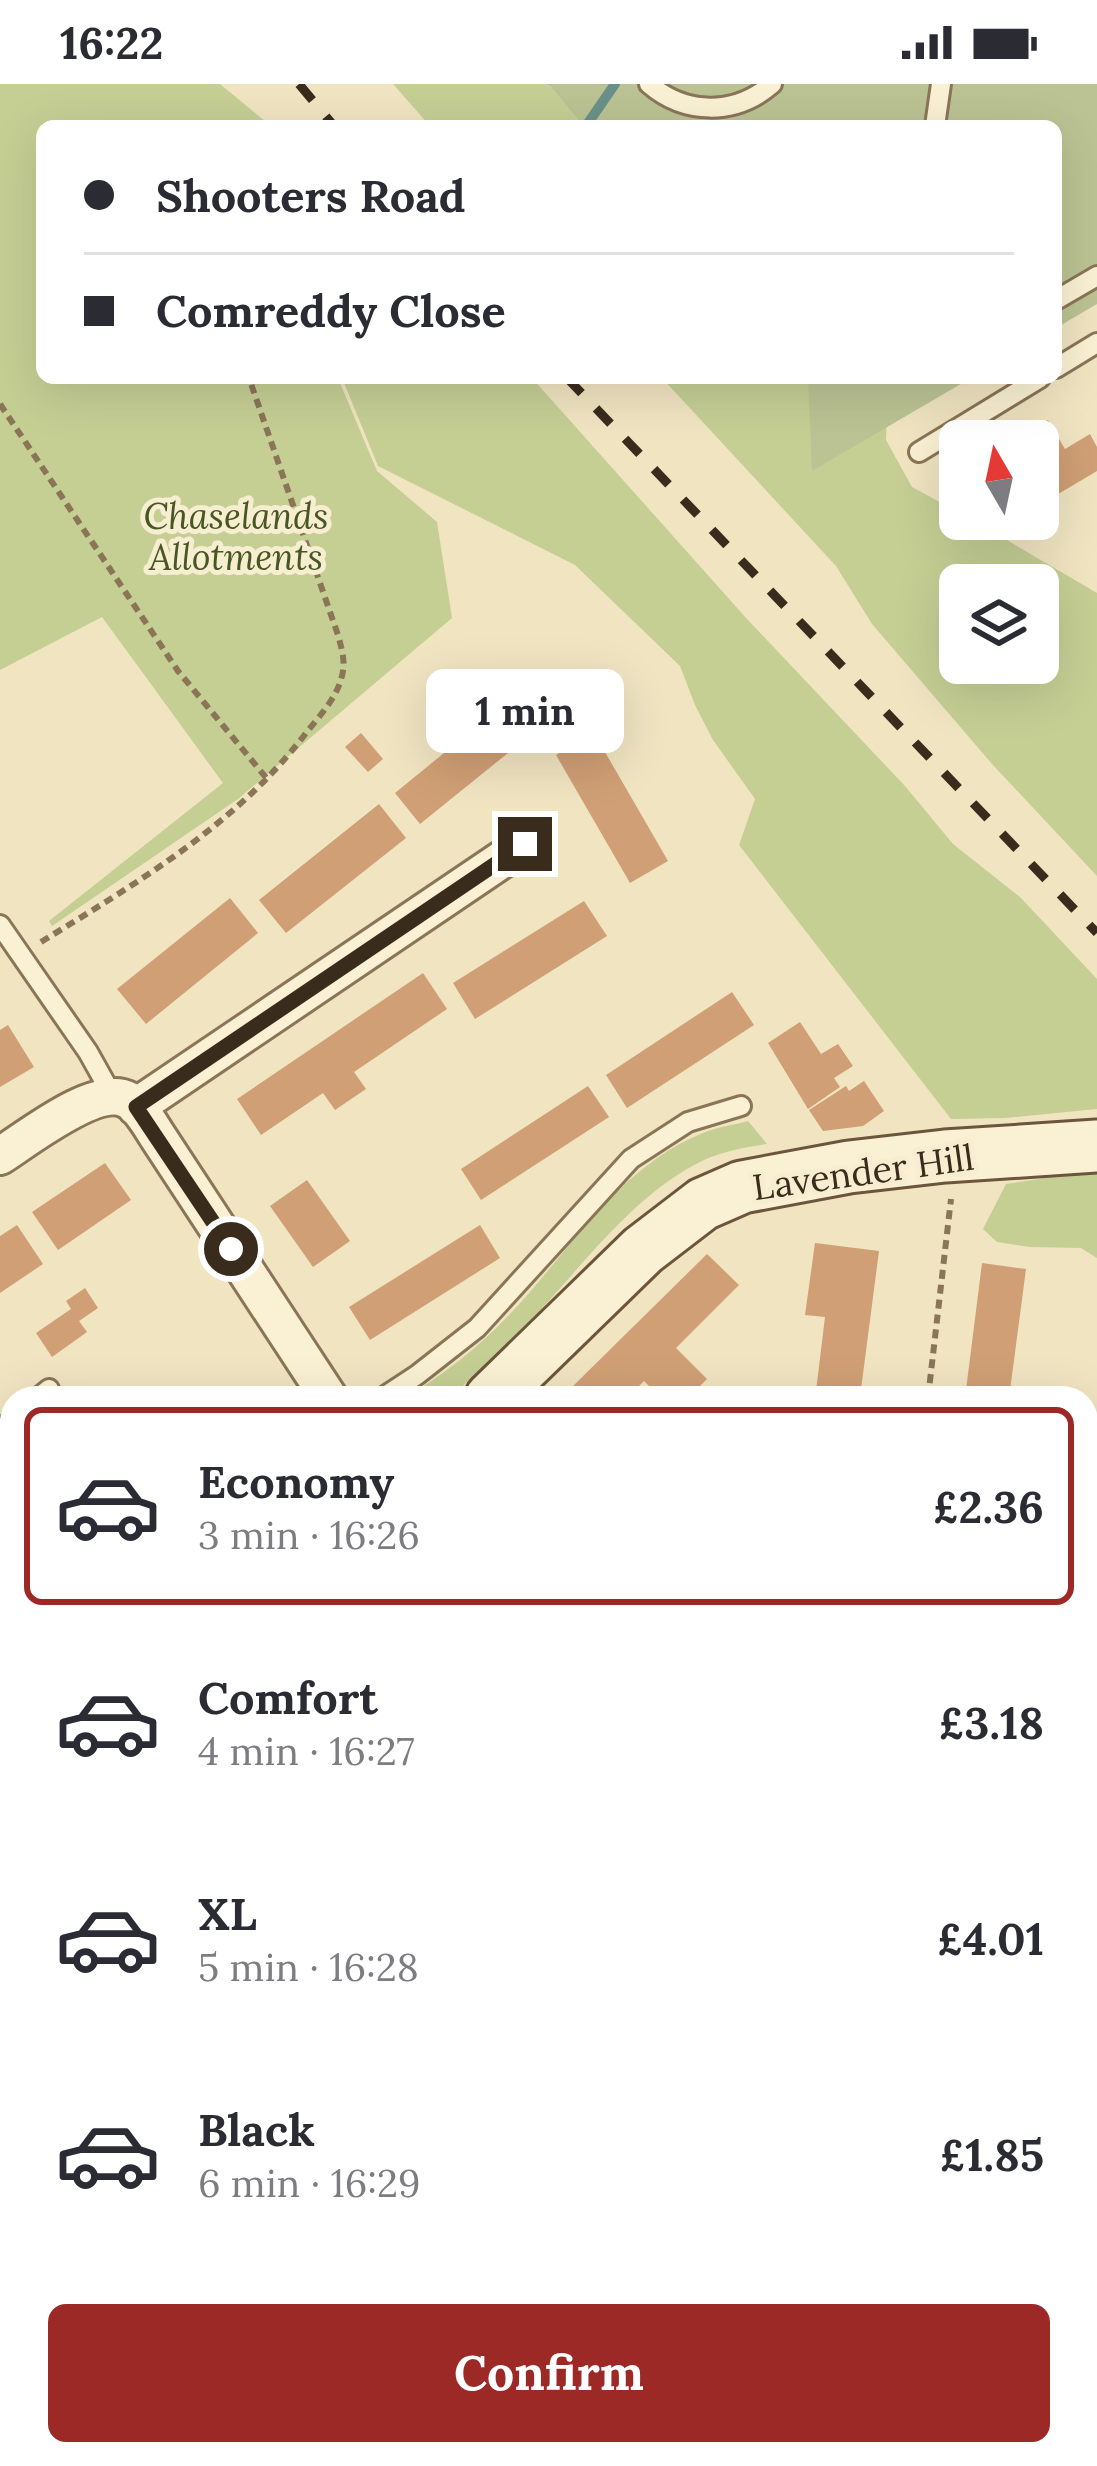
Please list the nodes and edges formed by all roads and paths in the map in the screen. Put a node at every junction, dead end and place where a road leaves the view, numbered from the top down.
1 (649, 84) edge
2 (772, 84) edge
3 (941, 84) edge
4 (936, 120) edge
5 (1097, 276) edge
6 (1062, 296) edge
7 (1097, 343) edge
8 (1062, 364) edge
9 (251, 384) edge
10 (1030, 384) edge
11 (0, 404) edge
12 (971, 420) edge
13 (939, 440) edge
14 (919, 452) dead end
15 (268, 780) junction
16 (525, 844) dead end
17 (0, 925) edge
18 (20, 955) junction
19 (124, 1101) junction
20 (741, 1106) dead end
21 (1075, 1147) edge
22 (0, 1156) edge
23 (945, 1156) junction
24 (321, 1386) edge
25 (400, 1386) edge
26 (503, 1386) edge
27 (929, 1386) edge

1 - 2 lane
3 - 4 lane
5 - 6 lane
7 - 8 lane
9 - 15 path
10 - 12 lane
11 - 15 path
13 - 14 lane
15 - 18 path
16 - 19 street
17 - 18 lane
18 - 19 lane
19 - 22 street
19 - 24 street
20 - 25 lane
21 - 23 street, Lavender Hill
23 - 26 street, Lavender Hill
23 - 27 path

